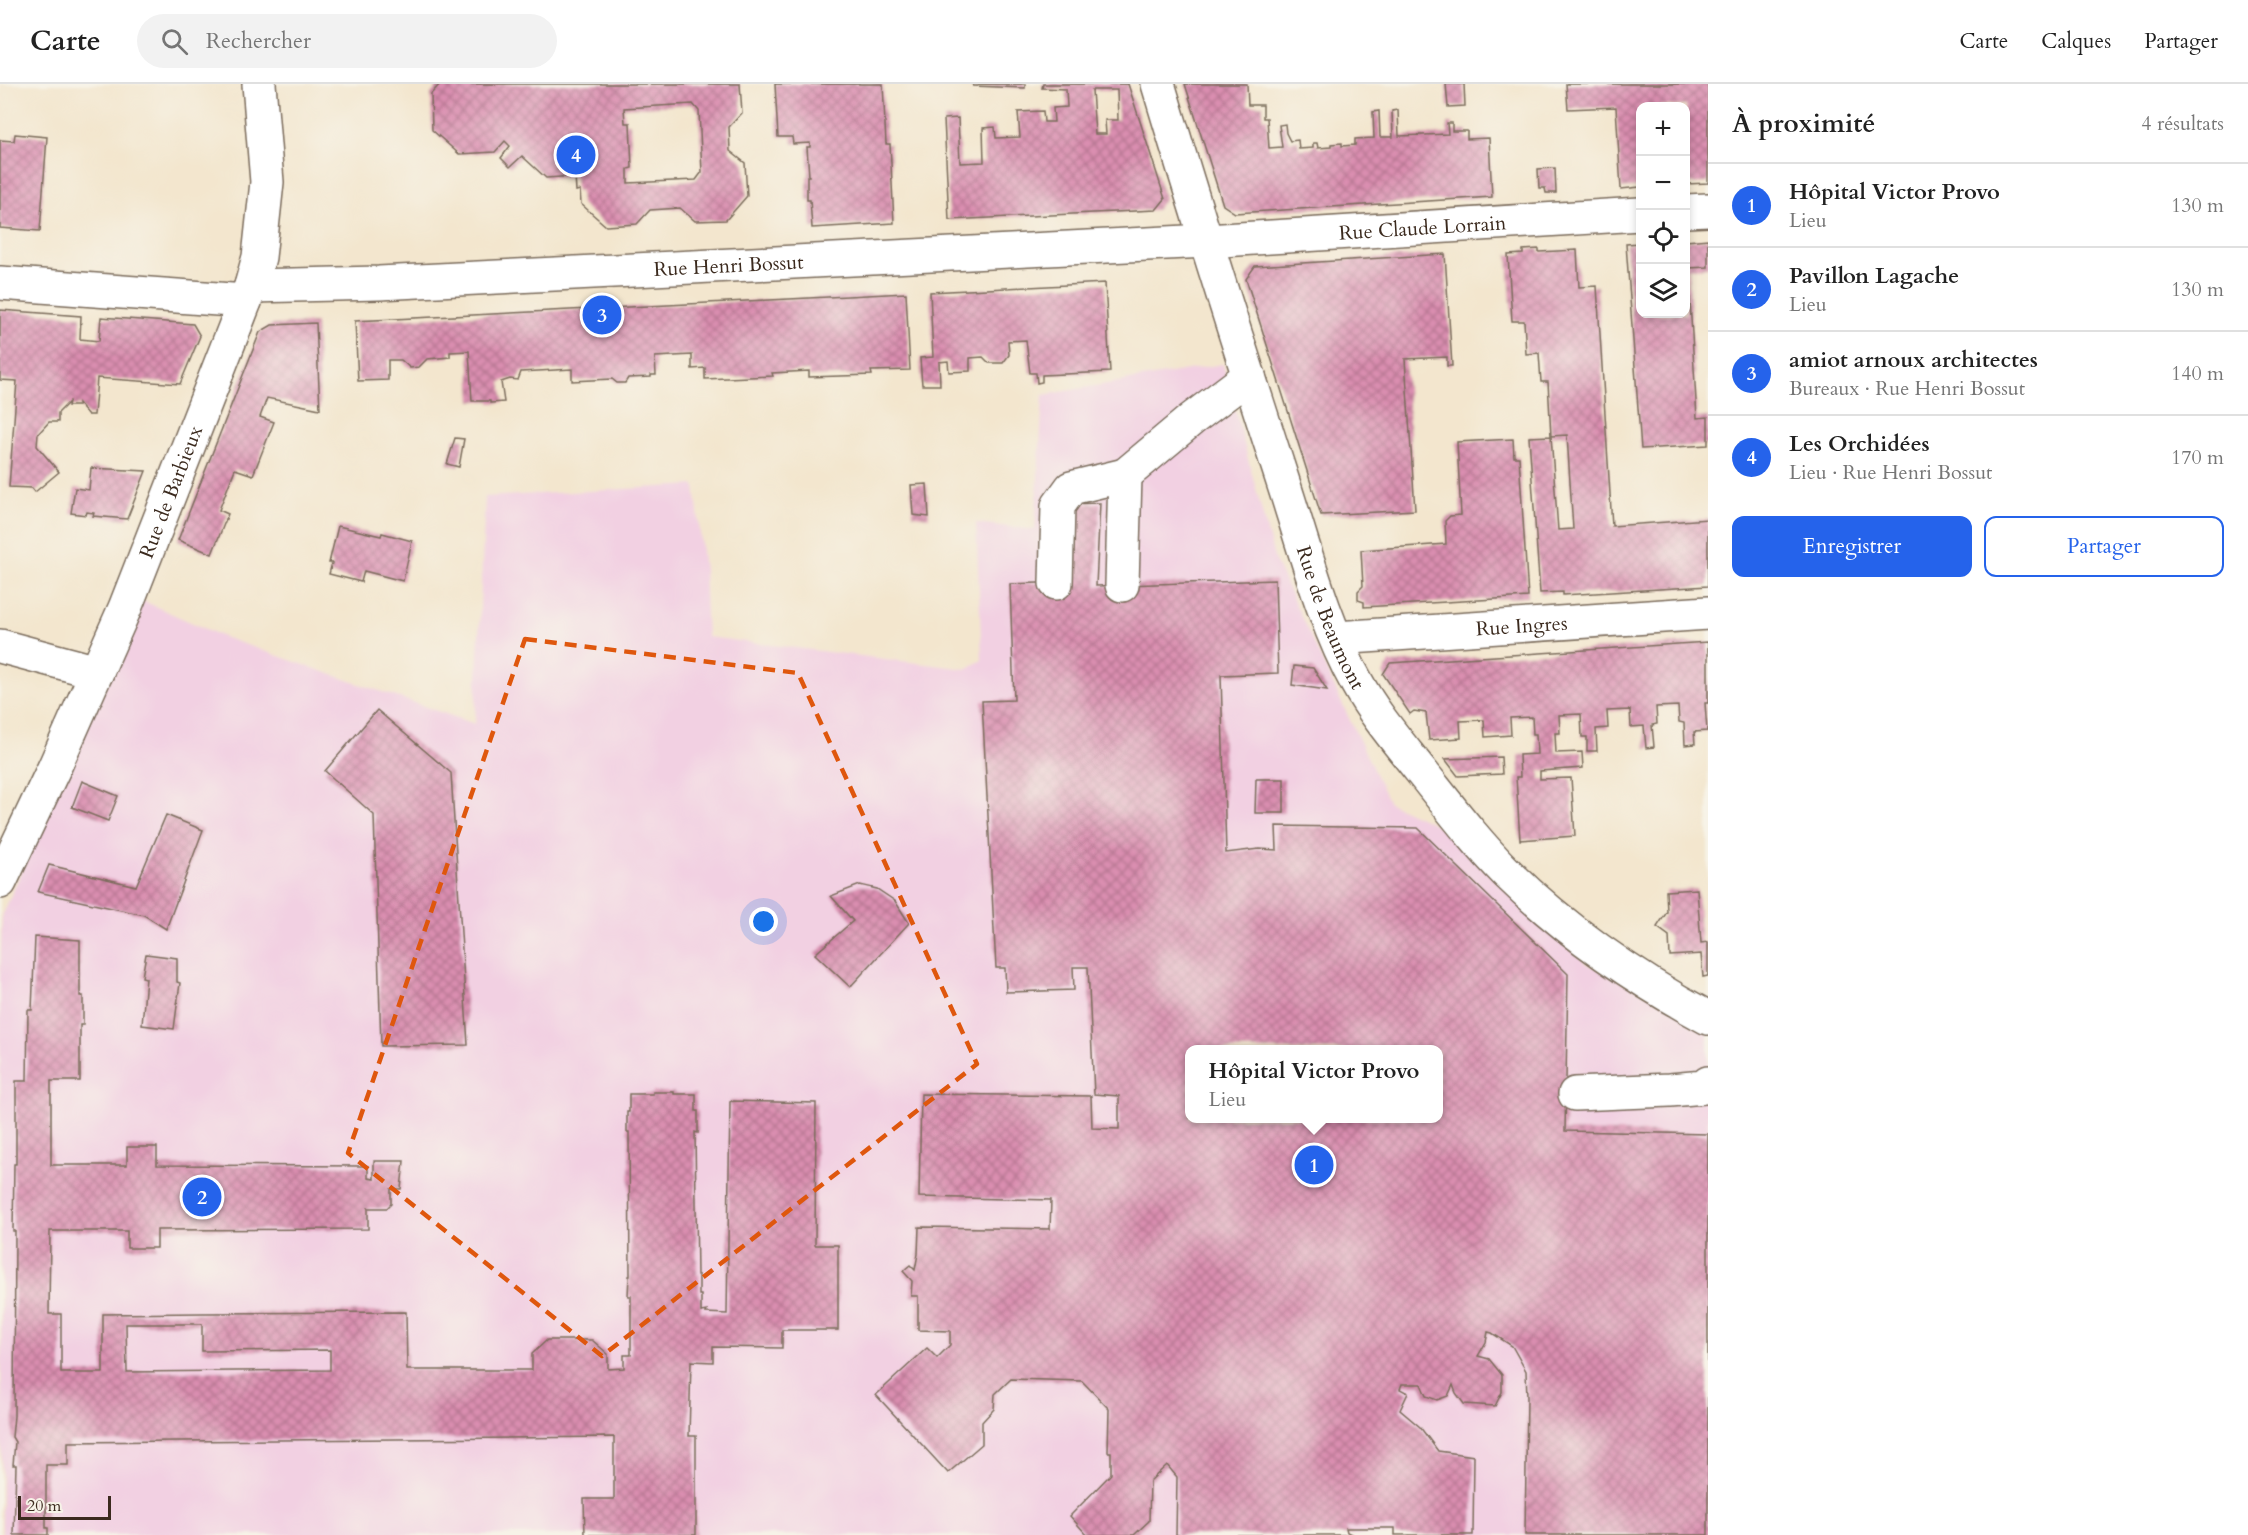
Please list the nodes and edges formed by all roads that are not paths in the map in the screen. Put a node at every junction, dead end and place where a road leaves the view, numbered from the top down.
1 (259, 84) edge
2 (1158, 84) edge
3 (1708, 210) edge
4 (1690, 211) edge
5 (1636, 214) edge
6 (1206, 241) junction
7 (0, 283) edge
8 (248, 294) junction
9 (1249, 376) junction
10 (1125, 475) junction
11 (1056, 583) dead end
12 (1122, 585) dead end
13 (1708, 613) edge
14 (1336, 638) junction
15 (0, 646) edge
16 (97, 672) junction
17 (0, 882) edge
18 (1708, 1018) edge
19 (1708, 1083) edge
20 (1575, 1094) dead end

1 - 8 street, Rue de Barbieux
2 - 6 street, Rue de Beaumont
3 - 4 street
5 - 6 street, Rue Claude Lorrain
6 - 8 street, Rue Henri Bossut
6 - 9 street, Rue de Beaumont
7 - 8 street, Rue Henri Bossut
8 - 16 street, Rue de Barbieux
9 - 10 street
9 - 14 street, Rue de Beaumont
10 - 11 street
10 - 12 street
13 - 14 street, Rue Ingres
14 - 18 street, Rue de Beaumont
15 - 16 street
16 - 17 street, Rue de Barbieux
19 - 20 street

